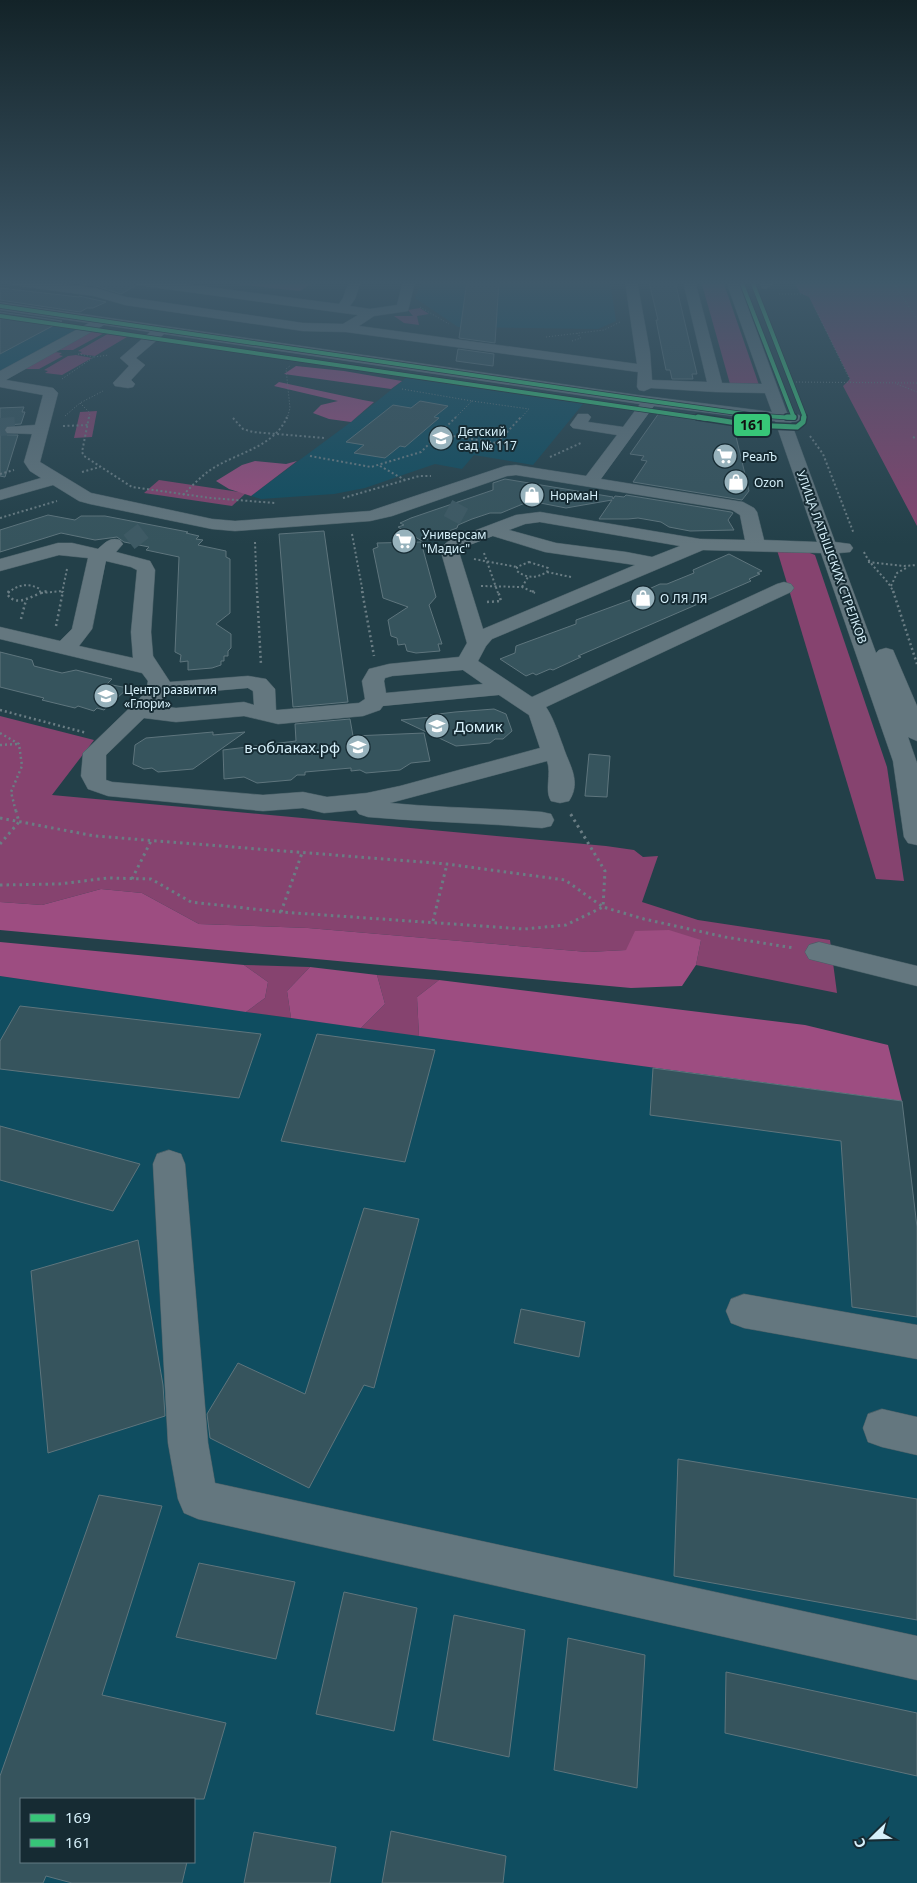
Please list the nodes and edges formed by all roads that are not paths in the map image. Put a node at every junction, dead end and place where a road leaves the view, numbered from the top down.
1 (16, 369) edge
2 (135, 369) edge
3 (423, 369) edge
4 (613, 369) edge
5 (643, 369) edge
6 (711, 369) edge
7 (764, 369) edge
8 (771, 369) edge
9 (644, 376) junction
10 (0, 377) edge
11 (0, 383) edge
12 (124, 384) road end
13 (716, 388) junction
14 (771, 389) junction
15 (643, 403) junction
16 (582, 417) dead end
17 (788, 418) junction
18 (713, 420) dead end
19 (42, 427) junction
20 (14, 428) tunnel mouth
21 (620, 431) junction
22 (483, 464) dead end
23 (505, 471) junction
24 (56, 480) junction
25 (590, 481) junction
26 (0, 496) edge
27 (472, 518) tunnel mouth
28 (141, 527) junction
29 (489, 531) junction
30 (700, 544) junction
31 (756, 546) junction
32 (836, 548) junction
33 (105, 556) junction
34 (654, 564) junction
35 (0, 565) edge
36 (784, 588) dead end
37 (0, 633) edge
38 (64, 648) junction
39 (472, 653) junction
40 (148, 668) junction
41 (907, 684) edge
42 (504, 688) junction
43 (159, 689) junction
44 (376, 700) junction
45 (531, 706) junction
46 (139, 711) junction
47 (266, 714) junction
48 (917, 734) edge
49 (554, 752) junction
50 (560, 796) road end
51 (407, 803) junction
52 (542, 820) dead end
53 (917, 837) edge
54 (819, 952) road end
55 (917, 976) edge
56 (169, 1164) dead end
57 (744, 1311) dead end
58 (917, 1342) edge
59 (917, 1658) edge

1 - 10 street
2 - 12 street
3 - 15 street
4 - 9 street
5 - 9 street
6 - 13 street
7 - 14 street, УЛИЦА ЛАТЫШСКИХ СТРЕЛКОВ
8 - 17 street, УЛИЦА ЛАТЫШСКИХ СТРЕЛКОВ
9 - 13 street
9 - 15 street
11 - 19 street
13 - 14 street
14 - 17 street, УЛИЦА ЛАТЫШСКИХ СТРЕЛКОВ
15 - 17 street
15 - 18 street
15 - 21 street
16 - 21 street
17 - 32 street, УЛИЦА ЛАТЫШСКИХ СТРЕЛКОВ
19 - 20 street
19 - 24 street
21 - 25 street
22 - 23 street
23 - 25 street
23 - 28 street
24 - 26 street
24 - 28 street
25 - 31 street
27 - 29 street
28 - 33 street
29 - 30 street
29 - 34 street
29 - 39 street
30 - 31 street
30 - 34 street
31 - 32 street
32 - 41 street, УЛИЦА ЛАТЫШСКИХ СТРЕЛКОВ
32 - 53 street, УЛИЦА ЛАТЫШСКИХ СТРЕЛКОВ
33 - 35 street
33 - 38 street
33 - 40 street
34 - 39 street
36 - 45 street
37 - 38 street
38 - 40 street
39 - 42 street
39 - 44 street
40 - 43 street
41 - 48 street, УЛИЦА ЛАТЫШСКИХ СТРЕЛКОВ
42 - 44 street
42 - 45 street
43 - 46 street
43 - 47 street
44 - 47 street
45 - 49 street
46 - 47 street
46 - 51 street
49 - 50 street
49 - 51 street
51 - 52 street
54 - 55 street
56 - 59 street
57 - 58 street

